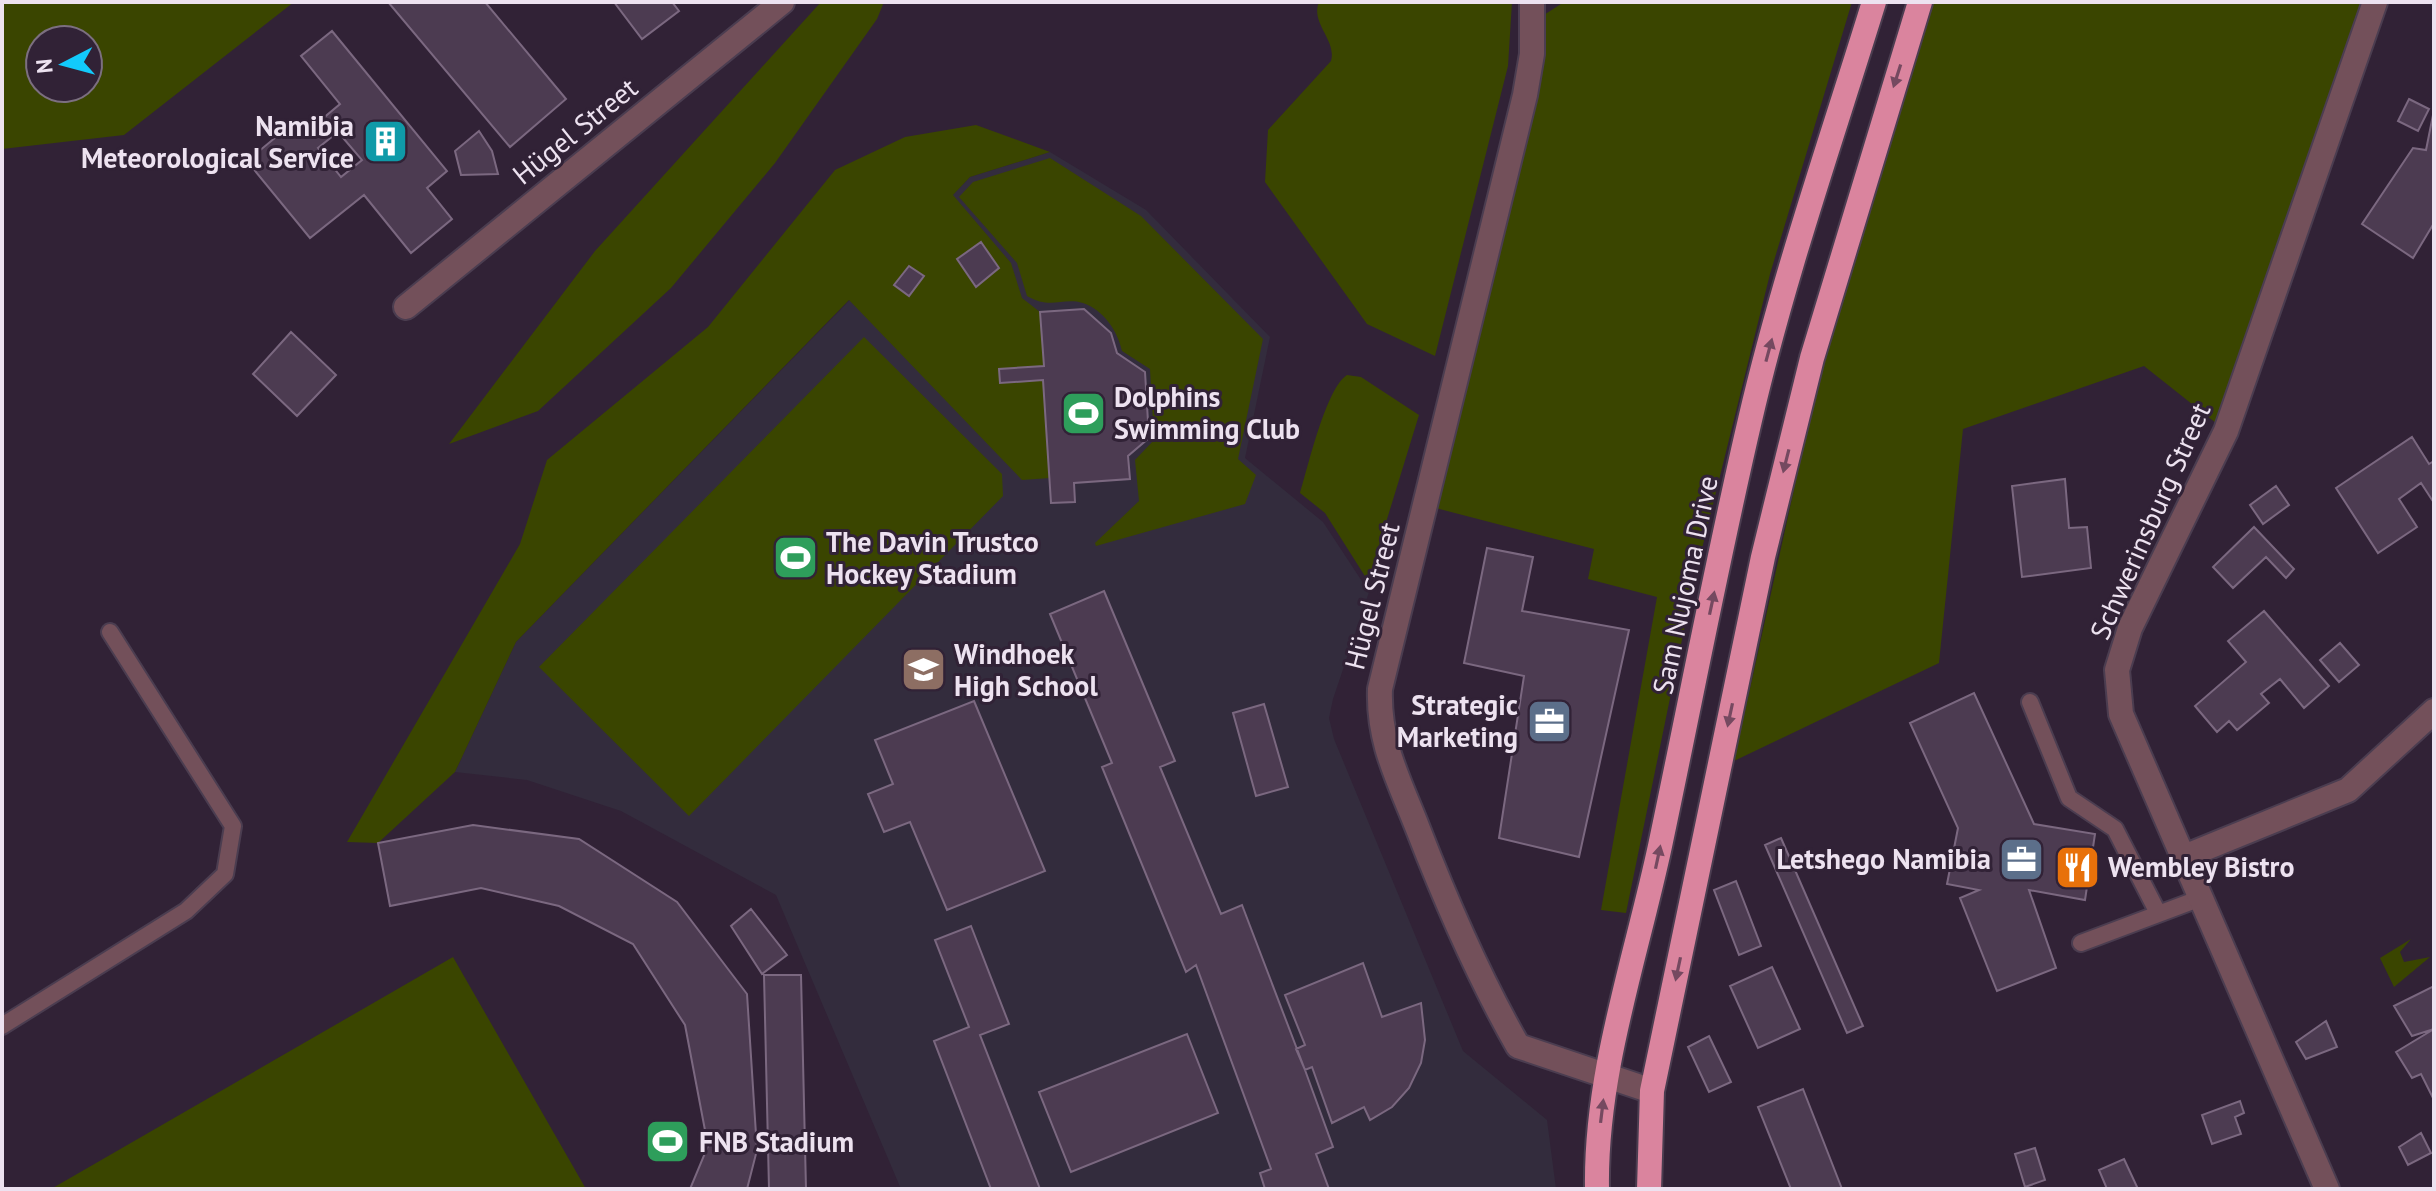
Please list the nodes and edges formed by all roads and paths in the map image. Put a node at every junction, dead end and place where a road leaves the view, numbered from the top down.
1 (782, 2) edge
2 (1532, 2) edge
3 (1874, 2) edge
4 (1920, 2) edge
5 (2375, 2) edge
6 (406, 307) dead end
7 (110, 632) dead end
8 (2030, 702) dead end
9 (2434, 711) edge
10 (2184, 857) junction
11 (2201, 898) junction
12 (2158, 913) junction
13 (2081, 943) dead end
14 (2, 1026) edge
15 (1607, 1079) junction
16 (1652, 1091) junction
17 (1597, 1189) edge
18 (1649, 1189) edge
19 (2327, 1189) edge

1 - 6 street, Hügel Street
2 - 15 street, Hügel Street
15 -> 3 highway, Sam Nujoma Drive
4 -> 16 highway
5 - 10 street, Schwerinsburg Street
7 - 14 lane
8 - 12 lane
9 - 10 street
10 - 11 street, Schwerinsburg Street
11 - 12 lane
11 - 19 street, Schwerinsburg Street
12 - 13 lane
15 - 16 street, Hügel Street
17 -> 15 highway, Sam Nujoma Drive
16 - 18 highway

